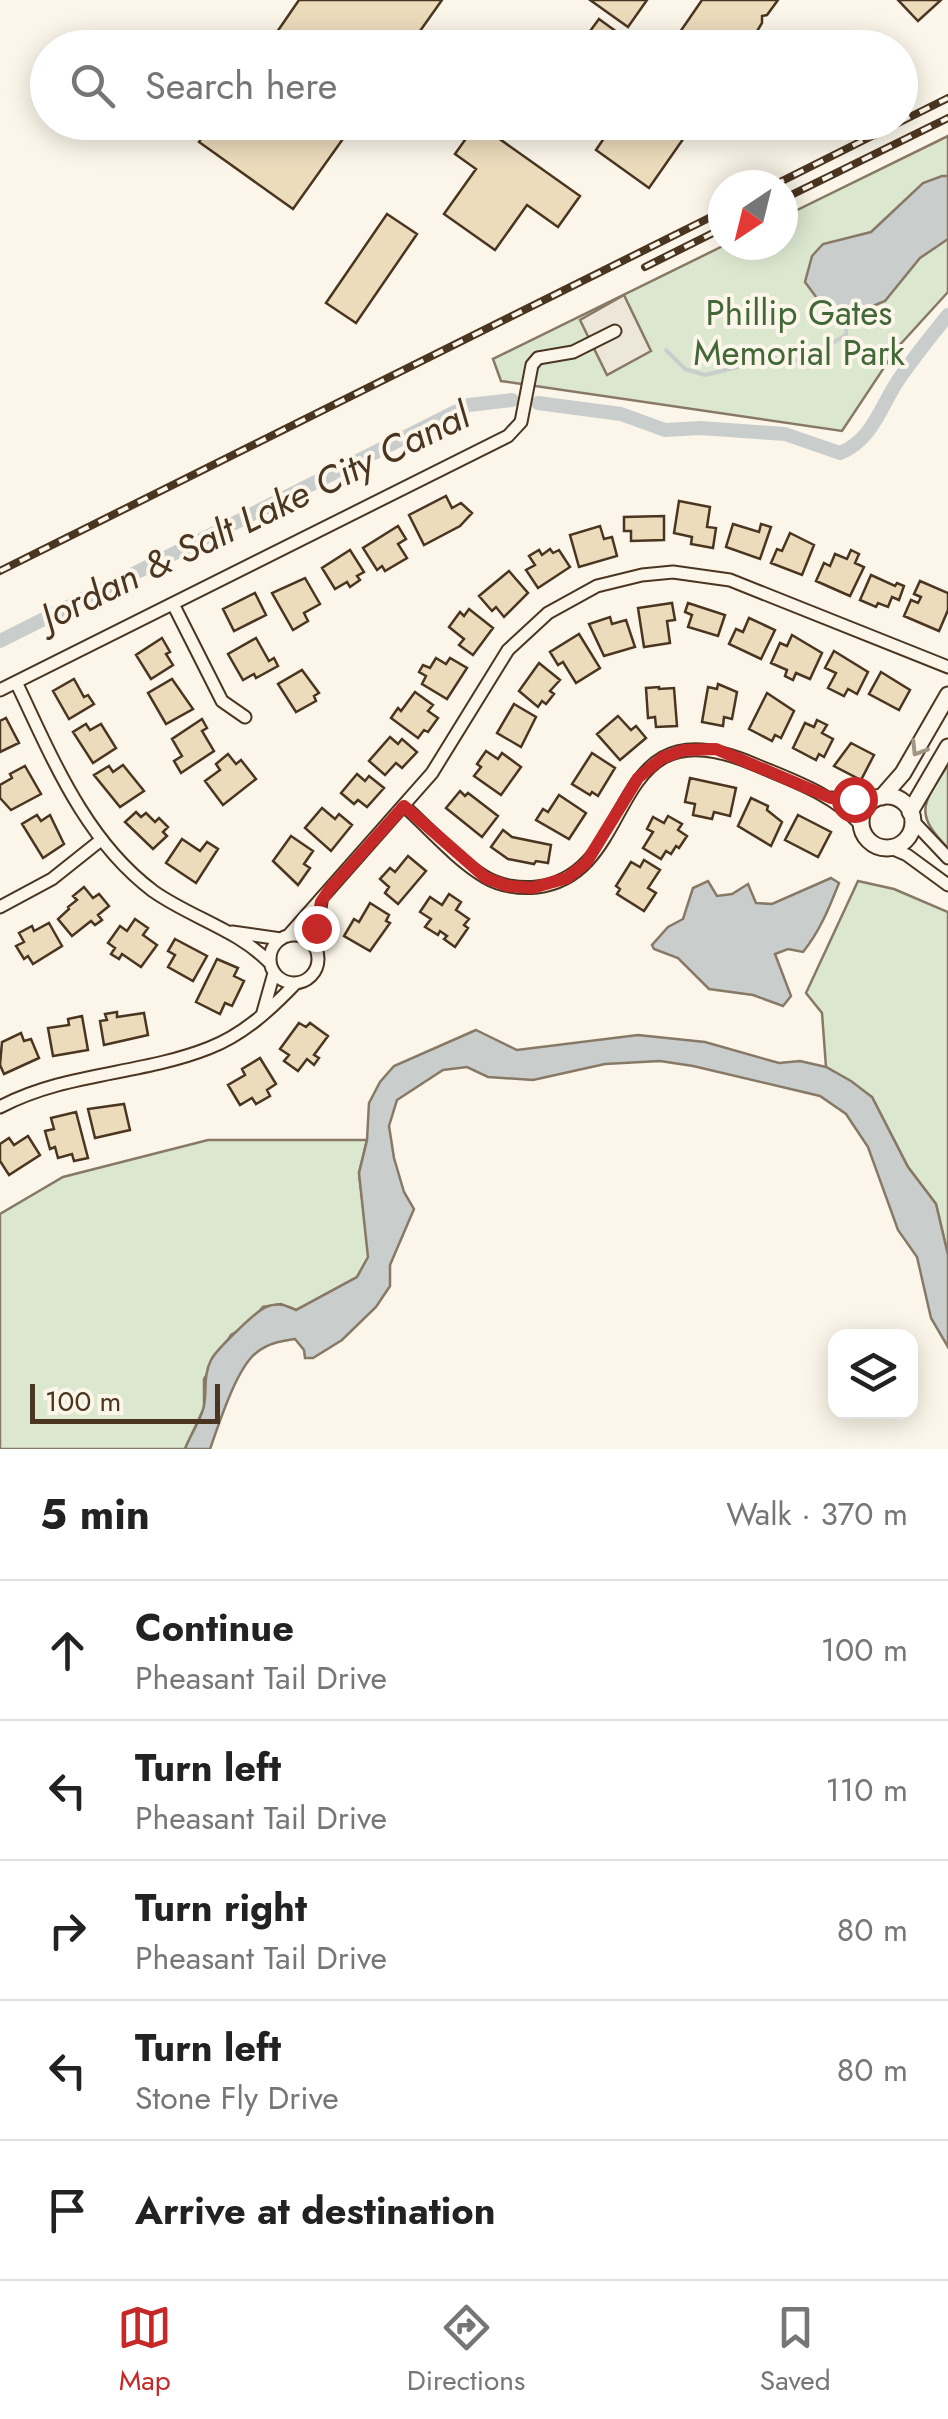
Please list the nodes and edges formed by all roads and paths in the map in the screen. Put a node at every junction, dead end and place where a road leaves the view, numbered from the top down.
1 (616, 331) dead end
2 (173, 604) junction
3 (948, 667) edge
4 (16, 682) junction
5 (0, 690) edge
6 (948, 695) edge
7 (246, 717) dead end
8 (948, 747) edge
9 (831, 798) junction
10 (877, 799) junction
11 (404, 806) junction
12 (912, 817) junction
13 (861, 825) junction
14 (101, 840) junction
15 (891, 848) junction
16 (948, 858) edge
17 (948, 885) edge
18 (321, 902) junction
19 (0, 907) edge
20 (232, 932) junction
21 (284, 937) junction
22 (314, 946) junction
23 (272, 968) junction
24 (296, 984) junction
25 (263, 1012) junction
26 (0, 1107) edge

1 - 2 street
2 - 4 street
2 - 7 street
3 - 11 street
4 - 5 street
4 - 14 street
6 -> 10 street
8 - 12 street
9 - 10 street
9 - 11 street
9 - 13 street
10 - 12 street
10 - 13 street
11 - 18 street
12 - 15 street
12 - 16 street
13 - 15 street
14 - 19 street
14 - 20 street
15 - 17 street
18 - 21 street
18 - 22 street
20 - 21 street
20 - 23 street
21 - 22 street
21 - 23 street
22 - 24 street
23 - 24 street
23 - 25 street
24 - 25 street
25 - 26 street

